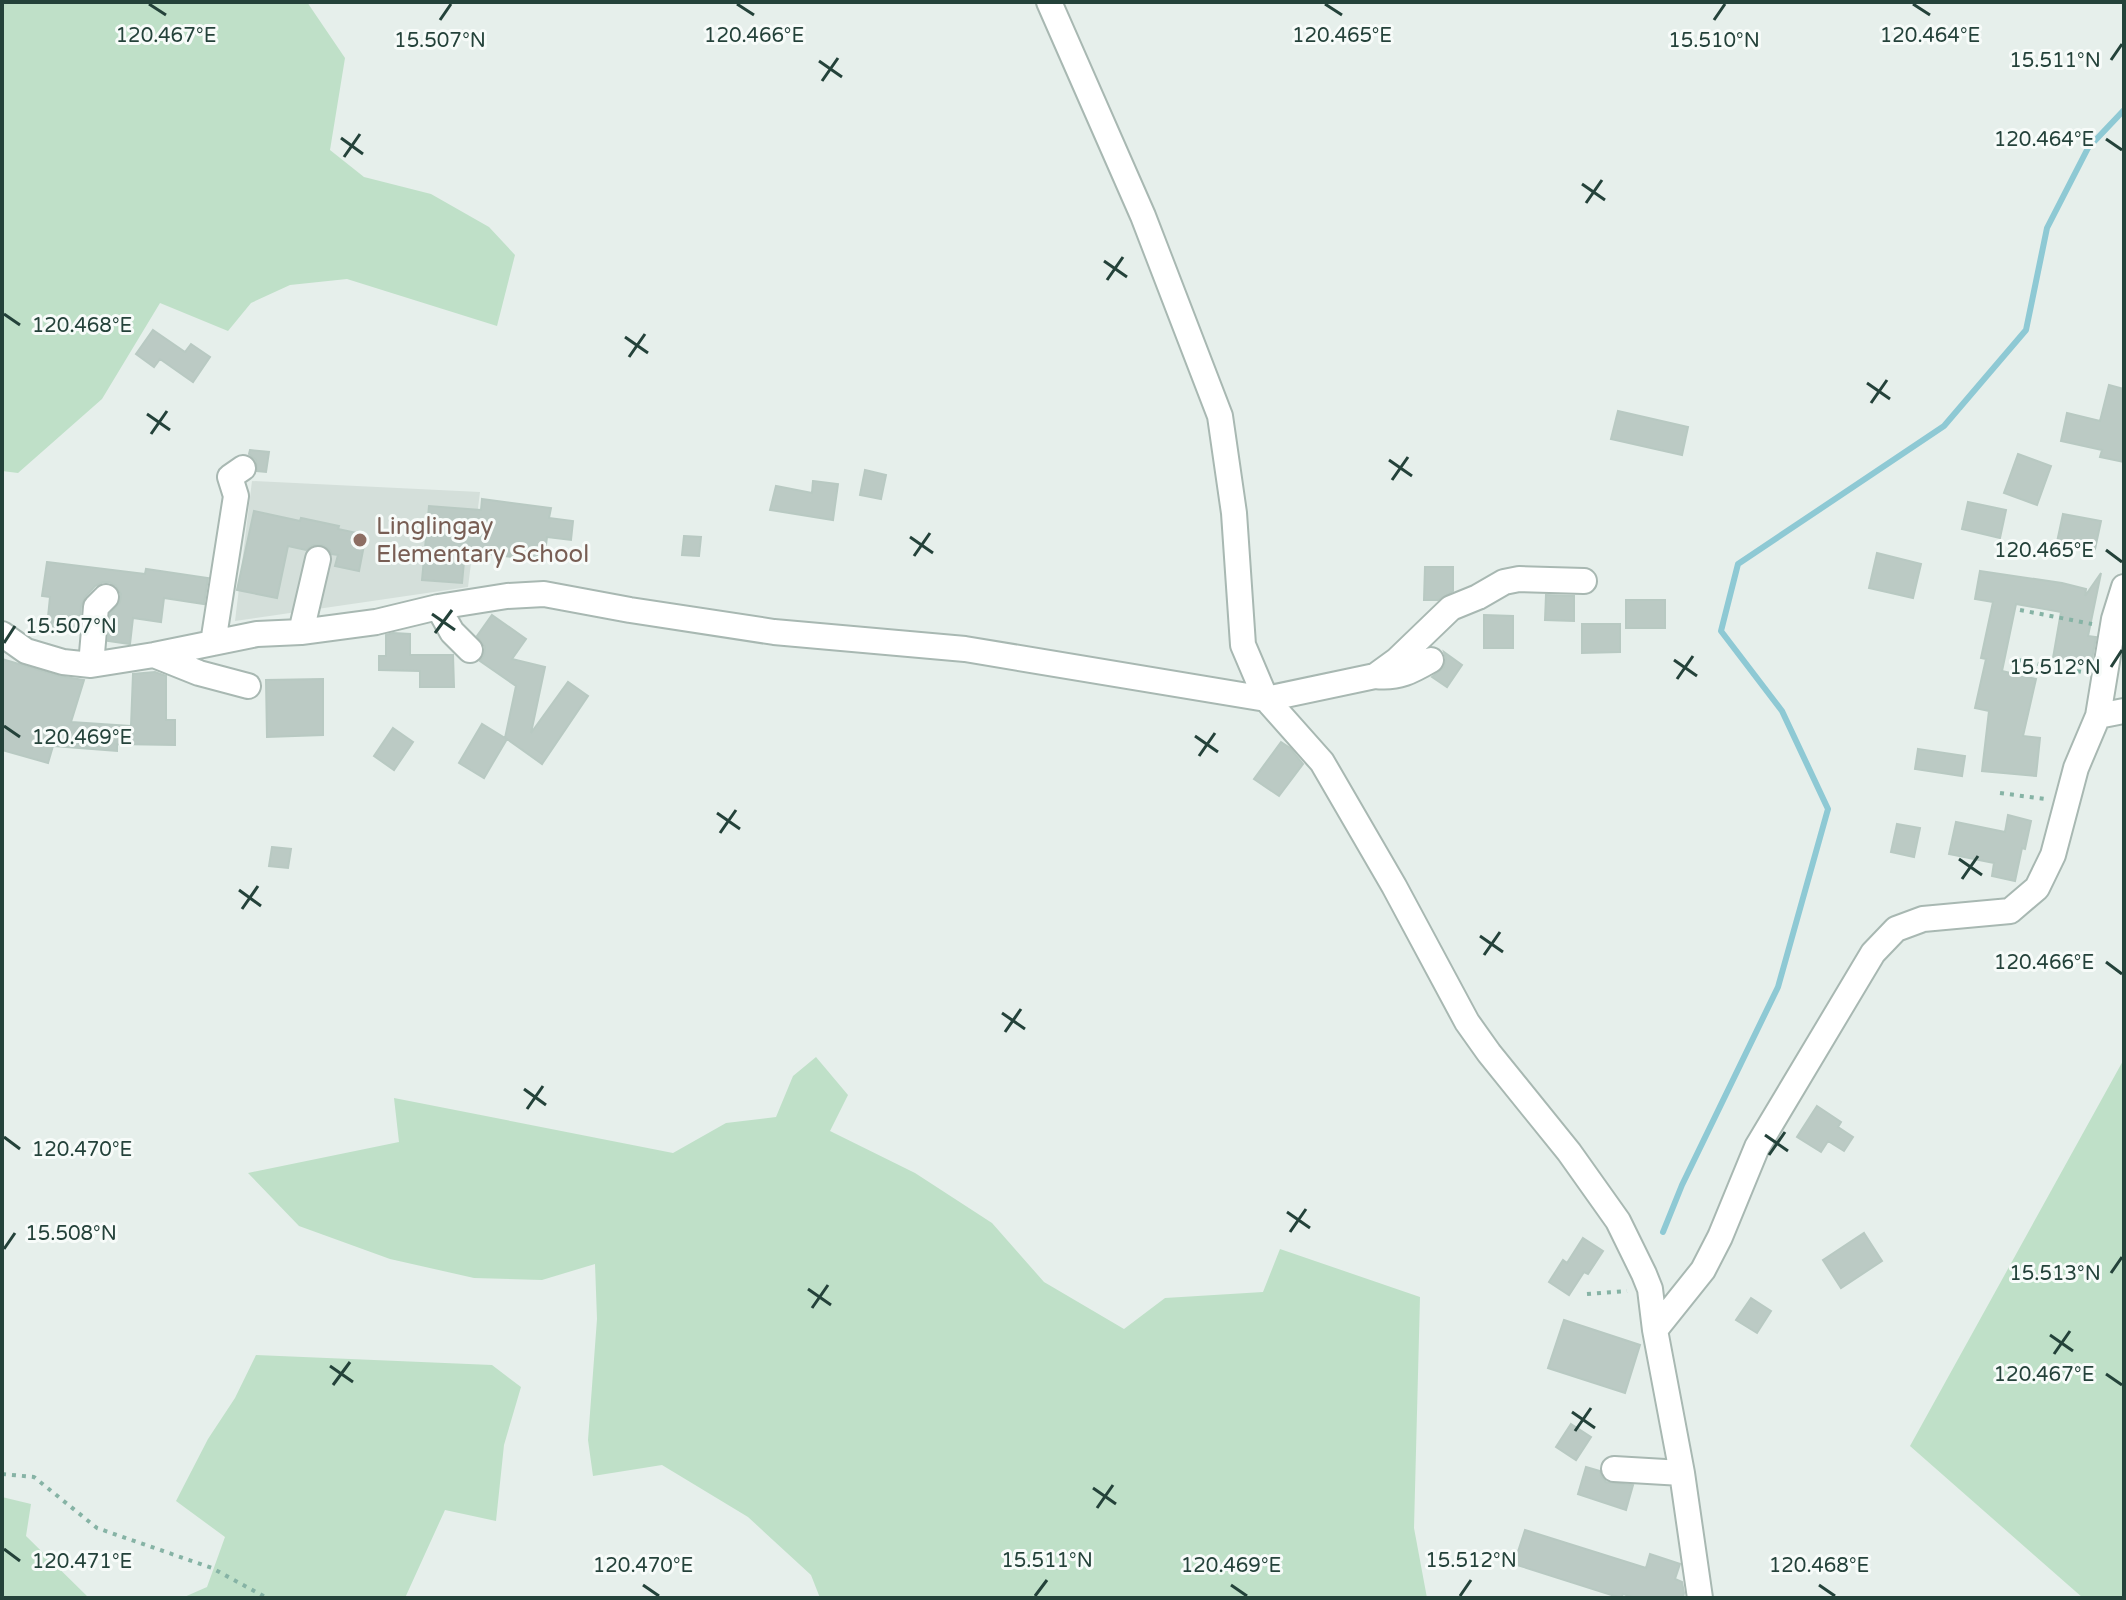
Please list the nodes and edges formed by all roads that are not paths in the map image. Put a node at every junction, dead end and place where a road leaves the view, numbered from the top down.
1 (1049, 2) edge
2 (243, 468) dead end
3 (318, 559) dead end
4 (1584, 581) dead end
5 (2124, 587) edge
6 (106, 597) dead end
7 (438, 607) junction
8 (301, 632) junction
9 (2, 634) edge
10 (213, 643) junction
11 (470, 650) dead end
12 (154, 655) junction
13 (1431, 660) dead end
14 (91, 665) junction
15 (1375, 676) junction
16 (248, 686) dead end
17 (1266, 699) junction
18 (2124, 711) edge
19 (2098, 716) junction
20 (1655, 1330) junction
21 (1614, 1469) dead end
22 (1682, 1473) junction
23 (1700, 1598) edge

1 - 17 street
2 - 10 street
3 - 8 street
4 - 15 street
5 - 19 street
6 - 14 street
7 - 8 street
7 - 11 street
7 - 17 street
8 - 10 street
9 - 14 street
10 - 12 street
12 - 14 street
12 - 16 street
13 - 15 street
15 - 17 street
17 - 20 street
18 - 19 street
19 - 20 street
20 - 22 street
21 - 22 street
22 - 23 street

